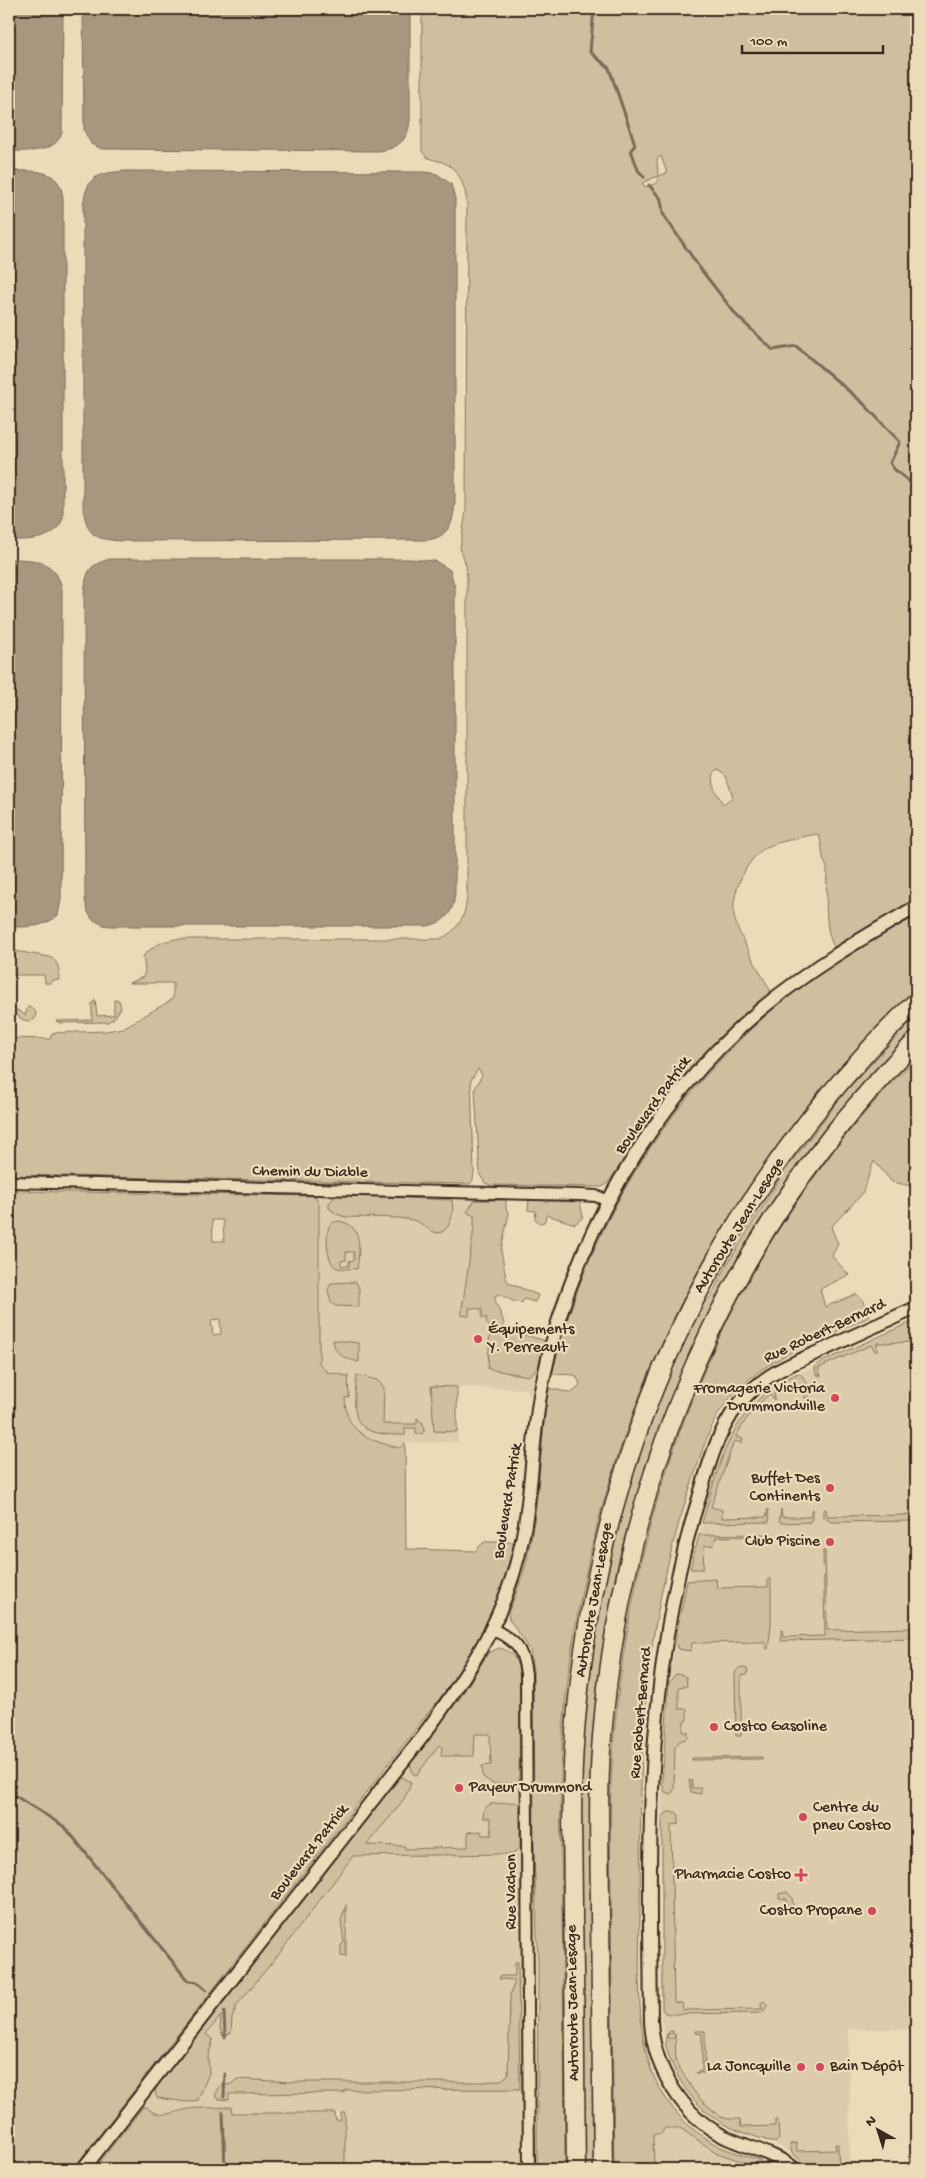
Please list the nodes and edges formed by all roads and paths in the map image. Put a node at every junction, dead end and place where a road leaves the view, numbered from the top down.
1 (916, 907) edge
2 (916, 1002) edge
3 (916, 1041) edge
4 (9, 1182) edge
5 (609, 1201) junction
6 (916, 1308) edge
7 (493, 1629) junction
8 (83, 2169) edge
9 (528, 2169) edge
10 (576, 2169) edge
11 (603, 2169) edge
12 (795, 2169) edge

1 - 5 street, Boulevard Patrick
2 - 10 highway, Autoroute Jean-Lesage
3 - 11 highway, Autoroute Jean-Lesage
4 - 5 street, Chemin du Diable
5 - 7 street, Boulevard Patrick
6 - 12 street, Rue Robert-Bernard
7 - 8 street, Boulevard Patrick
7 - 9 street, Rue Vachon

